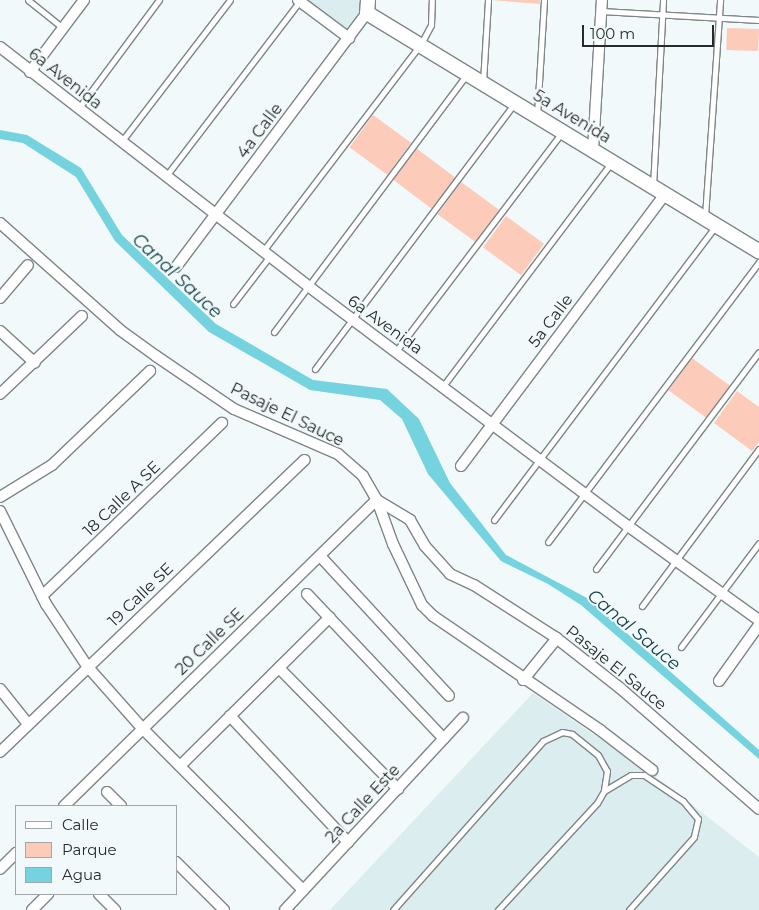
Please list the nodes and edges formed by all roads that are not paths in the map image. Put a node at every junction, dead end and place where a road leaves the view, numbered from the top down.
1 (28, 0) edge
2 (84, 0) edge
3 (159, 0) edge
4 (230, 0) edge
5 (432, 0) edge
6 (488, 0) edge
7 (544, 0) edge
8 (602, 0) edge
9 (663, 0) edge
10 (720, 0) edge
11 (299, 1) edge
12 (368, 6) edge
13 (601, 11) junction
14 (662, 16) junction
15 (718, 19) junction
16 (759, 20) edge
17 (63, 28) junction
18 (349, 38) junction
19 (422, 42) junction
20 (0, 47) edge
21 (30, 72) junction
22 (467, 73) junction
23 (483, 83) junction
24 (515, 102) junction
25 (78, 110) junction
26 (537, 116) junction
27 (562, 131) junction
28 (121, 142) junction
29 (593, 150) junction
30 (612, 162) junction
31 (166, 177) junction
32 (653, 186) junction
33 (665, 194) junction
34 (215, 216) junction
35 (711, 221) junction
36 (0, 223) edge
37 (759, 251) edge
38 (266, 254) junction
39 (759, 262) edge
40 (28, 265) dead end
41 (176, 267) dead end
42 (308, 286) junction
43 (0, 298) edge
44 (234, 304) dead end
45 (82, 316) dead end
46 (352, 319) junction
47 (0, 331) edge
48 (274, 332) dead end
49 (396, 351) junction
50 (759, 352) edge
51 (35, 363) junction
52 (315, 369) dead end
53 (150, 371) dead end
54 (443, 386) junction
55 (0, 394) edge
56 (222, 423) dead end
57 (493, 423) junction
58 (759, 449) edge
59 (541, 458) junction
60 (304, 460) dead end
61 (461, 466) dead end
62 (585, 493) junction
63 (0, 497) edge
64 (378, 500) junction
65 (0, 511) edge
66 (494, 520) dead end
67 (628, 526) junction
68 (548, 542) dead end
69 (759, 543) edge
70 (320, 556) junction
71 (676, 560) junction
72 (596, 569) dead end
73 (721, 593) junction
74 (307, 594) dead end
75 (42, 596) junction
76 (642, 606) dead end
77 (330, 617) junction
78 (759, 620) edge
79 (759, 625) edge
80 (557, 638) junction
81 (681, 646) dead end
82 (87, 666) junction
83 (279, 668) junction
84 (523, 680) junction
85 (719, 681) dead end
86 (0, 689) edge
87 (449, 696) dead end
88 (230, 716) junction
89 (463, 718) dead end
90 (28, 724) junction
91 (143, 729) junction
92 (444, 739) junction
93 (0, 752) edge
94 (180, 766) junction
95 (652, 770) dead end
96 (398, 789) junction
97 (604, 791) junction
98 (107, 792) dead end
99 (65, 805) edge
100 (119, 805) edge
101 (759, 809) edge
102 (348, 842) junction
103 (15, 854) edge
104 (178, 864) edge
105 (0, 869) edge
106 (304, 890) junction
107 (47, 895) edge
108 (100, 895) edge
109 (32, 910) edge
110 (115, 910) edge
111 (224, 910) edge
112 (285, 910) edge
113 (393, 910) edge
114 (498, 910) edge
115 (629, 910) edge

1 - 17 lane
2 - 17 street
3 - 25 lane
4 - 28 lane
5 - 19 lane
6 - 23 lane
7 - 26 lane
8 - 13 street
9 - 14 lane
10 - 15 lane
11 - 18 street
11 - 31 lane
12 - 18 street, 4a Calle
12 - 19 street, 5a Avenida
13 - 14 lane
13 - 29 street
14 - 15 lane
14 - 32 lane
15 - 16 lane
15 - 35 lane
17 - 21 street
18 - 34 street, 4a Calle
19 - 22 street, 5a Avenida
19 - 38 lane
20 - 21 street, 6a Avenida
21 - 25 street, 6a Avenida
22 - 23 street, 5a Avenida
22 - 42 lane
23 - 24 street, 5a Avenida
24 - 26 street, 5a Avenida
24 - 46 lane
25 - 28 street, 6a Avenida
26 - 27 street, 5a Avenida
27 - 29 street, 5a Avenida
27 - 49 lane
28 - 31 street, 6a Avenida
29 - 30 street, 5a Avenida
30 - 32 street, 5a Avenida
30 - 54 lane
31 - 34 street, 6a Avenida
32 - 33 street, 5a Avenida
33 - 35 street, 5a Avenida
33 - 57 street, 5a Calle
34 - 38 street, 6a Avenida
34 - 41 street, 4a Calle
35 - 37 street, 5a Avenida
35 - 59 lane
36 - 64 street, Pasaje El Sauce
38 - 42 street, 6a Avenida
38 - 44 lane
39 - 62 lane
40 - 43 street
42 - 46 street, 6a Avenida
42 - 48 lane
45 - 51 street
46 - 49 street, 6a Avenida
46 - 52 lane
47 - 51 street
49 - 54 street, 6a Avenida
50 - 67 lane
51 - 55 street
53 - 63 street
54 - 57 street, 6a Avenida
56 - 75 street, 18 Calle A SE
57 - 59 street, 6a Avenida
57 - 61 street, 5a Calle
58 - 71 lane
59 - 62 street, 6a Avenida
59 - 66 lane
60 - 82 street, 19 Calle SE
62 - 67 street, 6a Avenida
62 - 68 lane
64 - 70 street, 20 Calle SE
64 - 80 street, Pasaje El Sauce
64 - 84 street
65 - 75 street
67 - 71 street, 6a Avenida
67 - 72 lane
69 - 73 lane
70 - 87 street
70 - 91 street, 20 Calle SE
71 - 73 street, 6a Avenida
71 - 76 lane
73 - 78 street, 6a Avenida
73 - 81 lane
74 - 77 street
75 - 82 street
77 - 83 street
77 - 92 street
79 - 85 street
80 - 84 street
80 - 101 street, Pasaje El Sauce
82 - 90 street, 19 Calle SE
82 - 91 street
83 - 88 street
83 - 96 street
84 - 95 street
86 - 90 street
88 - 94 street
88 - 102 street
89 - 92 street, 2a Calle Este
90 - 93 street, 19 Calle SE
91 - 94 street
91 - 99 street, 20 Calle SE
92 - 96 street, 2a Calle Este
94 - 106 street
96 - 102 street, 2a Calle Este
97 - 113 lane
97 - 114 lane
97 - 115 lane
98 - 100 street
102 - 106 street, 2a Calle Este
103 - 105 street
104 - 111 street
106 - 112 street, 2a Calle Este
107 - 109 street
108 - 110 street

